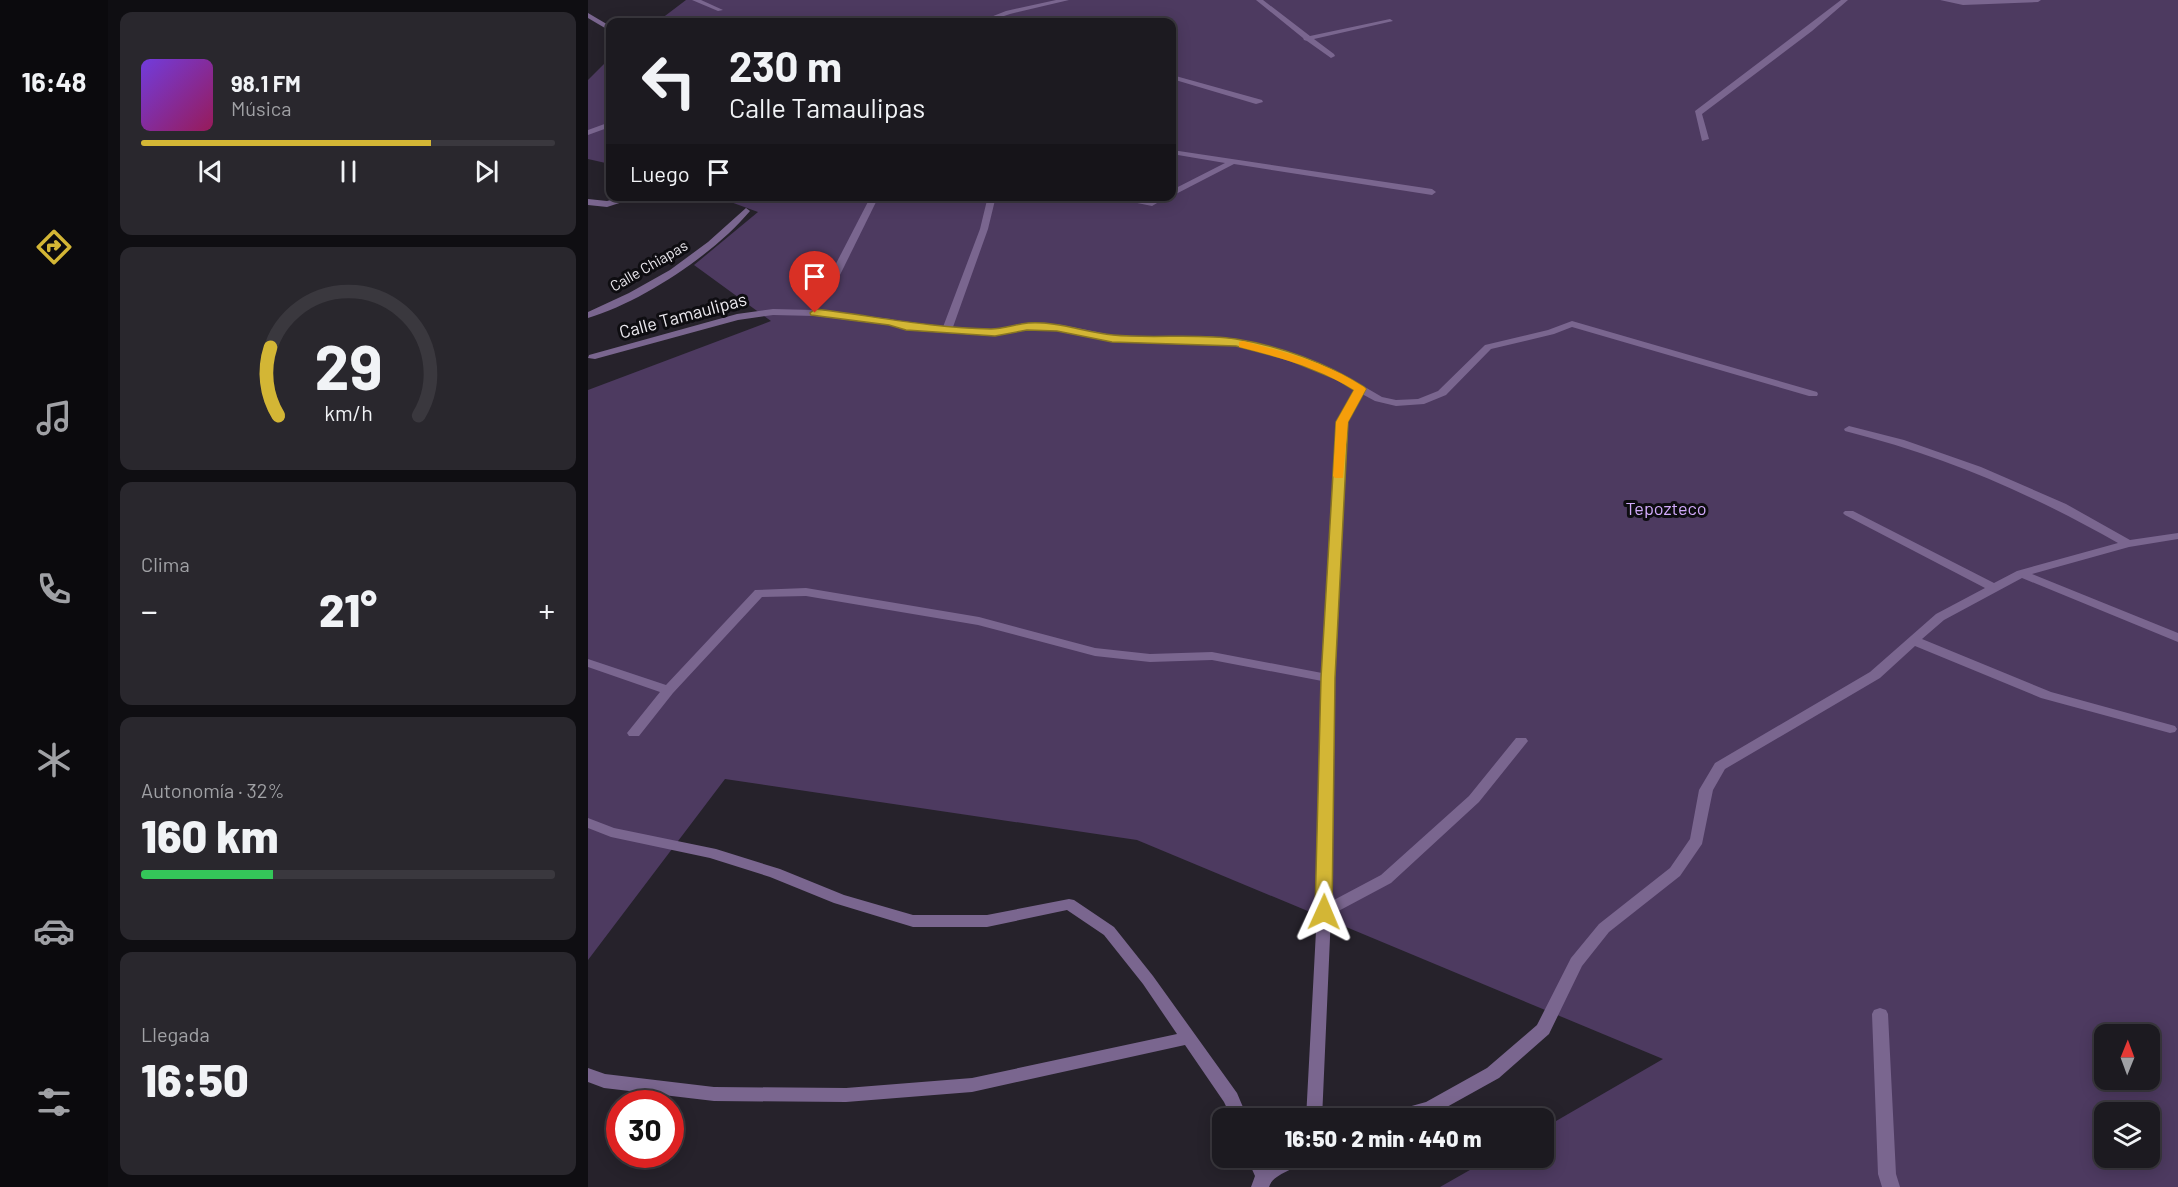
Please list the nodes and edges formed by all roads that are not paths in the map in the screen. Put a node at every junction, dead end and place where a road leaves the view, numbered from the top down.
1 (694, 0) edge
2 (1066, 0) edge
3 (1259, 0) edge
4 (1845, 0) edge
5 (1943, 0) edge
6 (2038, 0) edge
7 (720, 10) dead end
8 (588, 15) edge
9 (994, 18) edge
10 (1390, 21) dead end
11 (606, 26) edge
12 (1306, 39) junction
13 (1331, 57) dead end
14 (1176, 78) edge
15 (1259, 102) dead end
16 (606, 126) edge
17 (588, 133) edge
18 (1705, 139) dead end
19 (1176, 153) edge
20 (1232, 162) junction
21 (1176, 191) edge
22 (1432, 192) dead end
23 (618, 201) edge
24 (872, 201) edge
25 (991, 201) edge
26 (1139, 201) edge
27 (1156, 201) edge
28 (588, 202) edge
29 (747, 211) dead end
30 (832, 281) dead end
31 (588, 315) edge
32 (947, 330) junction
33 (589, 357) edge
34 (1360, 389) junction
35 (1813, 394) dead end
36 (1849, 429) dead end
37 (1849, 513) dead end
38 (2178, 536) edge
39 (2128, 544) junction
40 (2021, 574) junction
41 (1994, 588) junction
42 (2178, 638) edge
43 (1913, 640) junction
44 (588, 663) edge
45 (1328, 678) junction
46 (668, 690) junction
47 (2170, 729) dead end
48 (634, 733) dead end
49 (1521, 741) dead end
50 (588, 823) edge
51 (1324, 912) junction
52 (1880, 1014) dead end
53 (1190, 1038) junction
54 (588, 1075) edge
55 (1236, 1108) edge
56 (1315, 1108) edge
57 (1430, 1108) edge
58 (1281, 1168) edge
59 (1262, 1182) edge
60 (1891, 1187) edge

1 - 7 street
2 - 9 street
3 - 12 street
4 - 18 street
5 - 6 street
8 - 11 street
10 - 12 street
12 - 13 street
14 - 15 street
16 - 17 street
19 - 20 street
20 - 21 street
20 - 22 street
23 - 28 street
24 - 30 street
25 - 32 street
26 - 27 street
29 - 31 street, Calle Chiapas
32 - 33 street, Calle Tamaulipas
32 - 34 street, Calle Tamaulipas
34 - 35 street, Calle Tamaulipas
34 - 45 street
36 - 39 street
37 - 41 street
38 - 39 street
39 - 40 street
40 - 41 street
40 - 42 street
41 - 43 street
43 - 47 street
43 - 57 street
44 - 46 street
45 - 46 street
45 - 51 street
46 - 48 street
49 - 51 street
50 - 53 street
51 - 56 street
52 - 60 street
53 - 54 street
53 - 55 street
58 - 59 street

